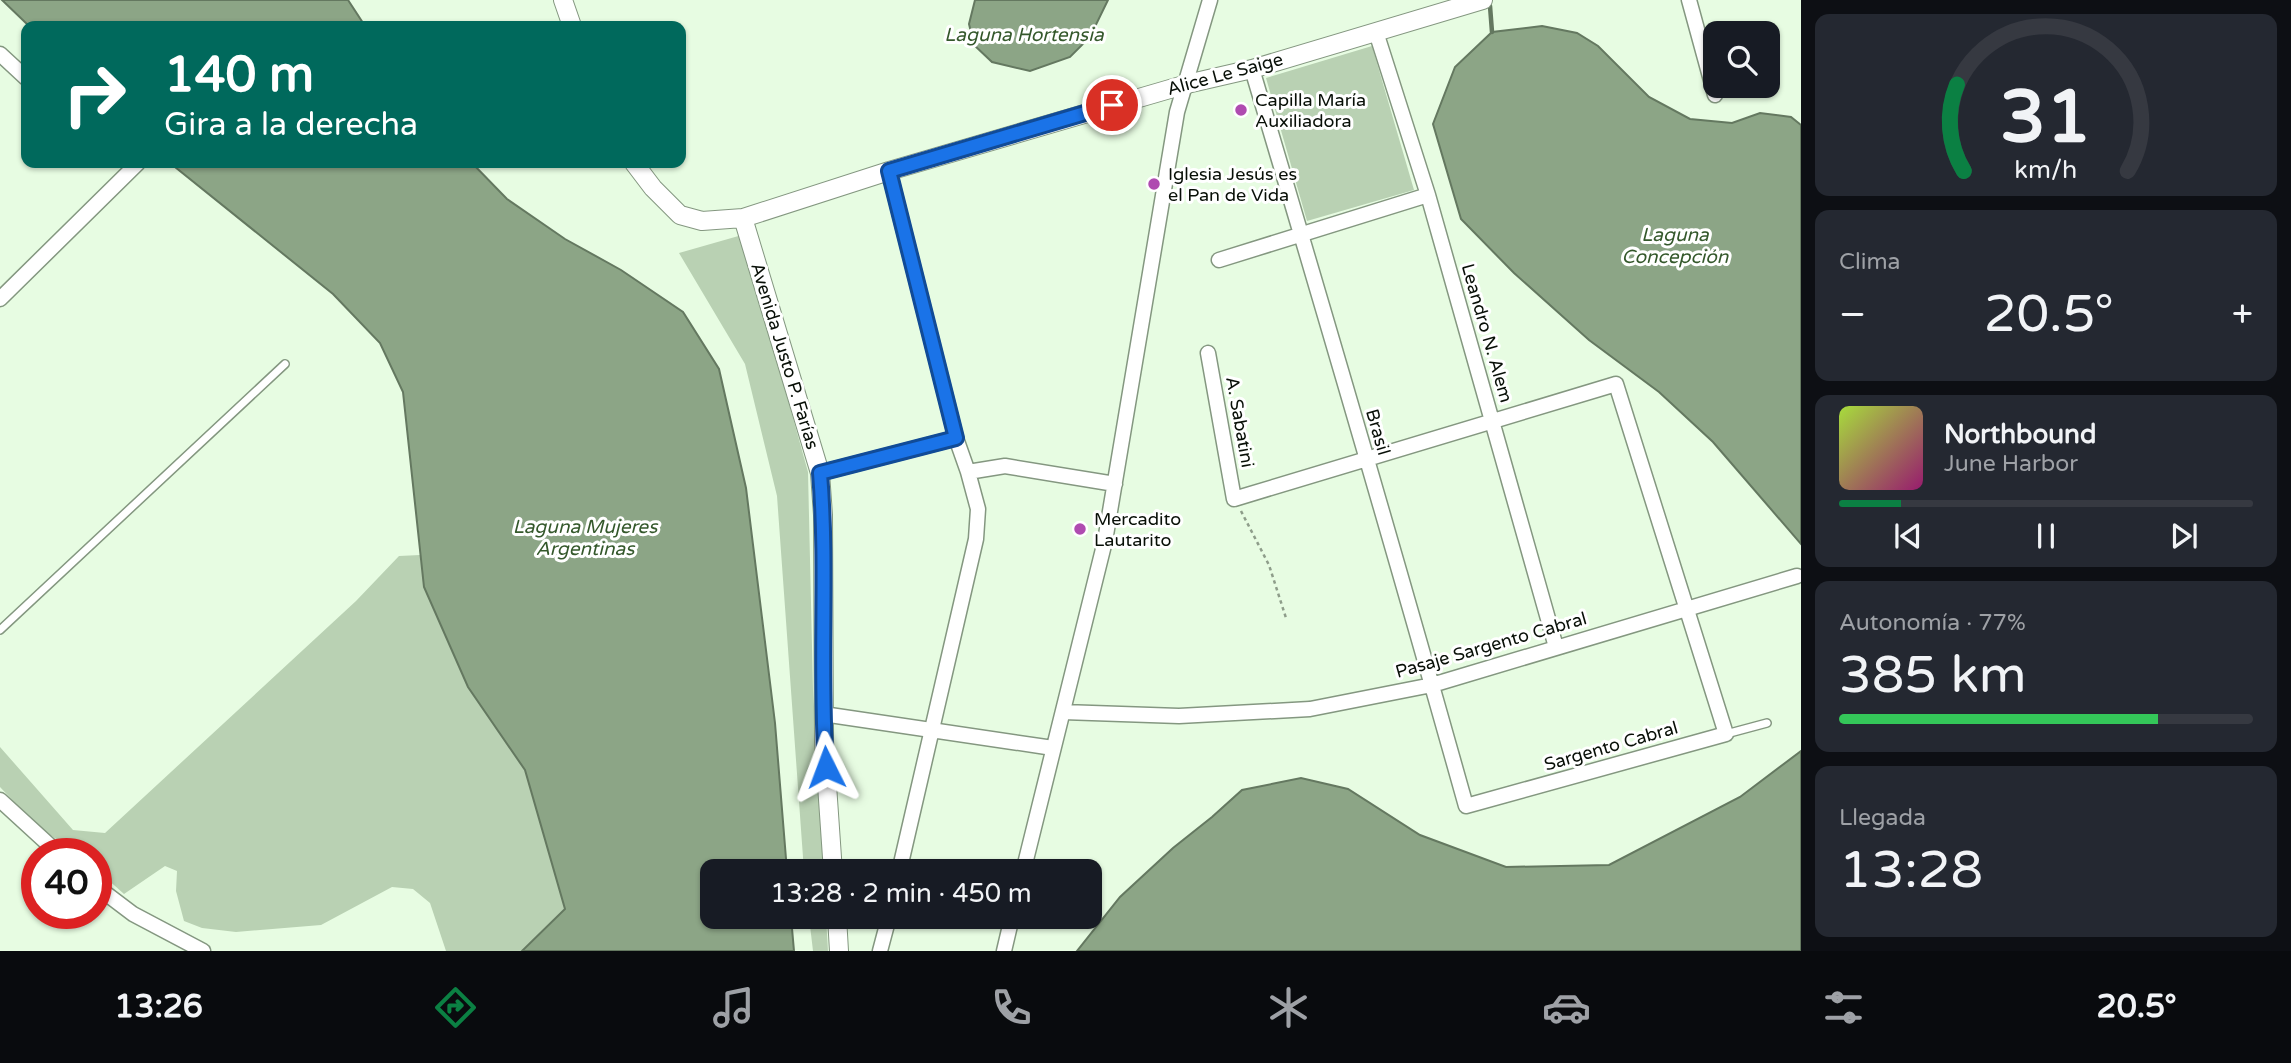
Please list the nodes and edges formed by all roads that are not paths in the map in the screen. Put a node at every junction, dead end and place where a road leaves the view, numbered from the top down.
1 (563, 0) edge
2 (1210, 0) edge
3 (1483, 0) edge
4 (1689, 0) edge
5 (570, 21) edge
6 (1376, 32) junction
7 (1703, 51) edge
8 (0, 54) edge
9 (1251, 69) junction
10 (21, 73) edge
11 (1187, 84) junction
12 (133, 168) edge
13 (638, 168) edge
14 (889, 171) junction
15 (1428, 195) junction
16 (743, 218) junction
17 (1301, 235) junction
18 (1219, 260) dead end
19 (0, 299) edge
20 (1208, 353) dead end
21 (285, 364) dead end
22 (1492, 421) junction
23 (956, 438) junction
24 (1365, 458) junction
25 (968, 472) junction
26 (820, 473) junction
27 (1115, 484) junction
28 (1797, 576) dead end
29 (1686, 610) junction
30 (0, 630) edge
31 (1556, 647) junction
32 (1432, 685) junction
33 (1063, 712) junction
34 (823, 714) junction
35 (1767, 723) dead end
36 (932, 732) junction
37 (1726, 734) junction
38 (1053, 748) junction
39 (0, 800) edge
40 (1466, 806) joint
41 (42, 838) edge
42 (833, 859) edge
43 (903, 859) edge
44 (1026, 859) edge
45 (112, 898) edge
46 (838, 929) edge
47 (886, 929) edge
48 (1009, 929) edge
49 (203, 951) edge
50 (839, 951) edge
51 (880, 951) edge
52 (1004, 951) edge

1 - 5 street
2 - 11 street
3 - 6 street, Alice Le Saige
4 - 7 street
6 - 9 street, Alice Le Saige
6 - 15 street, Leandro N. Alem
8 - 10 street
9 - 11 street, Alice Le Saige
9 - 17 street, Brasil
11 - 14 street, Alice Le Saige
11 - 27 street
12 - 19 street
13 - 16 street, Alice Le Saige
14 - 16 street, Alice Le Saige
14 - 23 street
15 - 17 street
15 - 22 street, Leandro N. Alem
16 - 26 street, Avenida Justo P. Farías
17 - 18 street
17 - 24 street, Brasil
20 - 24 street, A. Sabatini
21 - 30 lane
22 - 24 street
22 - 29 street
22 - 31 street, Leandro N. Alem
23 - 25 street
23 - 26 street
24 - 32 street, Brasil
25 - 27 street
25 - 36 street
26 - 34 street, Avenida Justo P. Farías
27 - 33 street
28 - 29 street, Pasaje Sargento Cabral
29 - 31 street, Pasaje Sargento Cabral
29 - 37 street
31 - 32 street, Pasaje Sargento Cabral
32 - 33 street, Pasaje Sargento Cabral
32 - 40 street, Brasil
33 - 38 street
34 - 36 street
34 - 42 street, Avenida Justo P. Farías
35 - 37 lane, Sargento Cabral
36 - 38 street
36 - 43 street
37 - 40 street, Sargento Cabral
38 - 44 street
39 - 41 street
45 - 49 street
46 - 50 street
47 - 51 street
48 - 52 street

